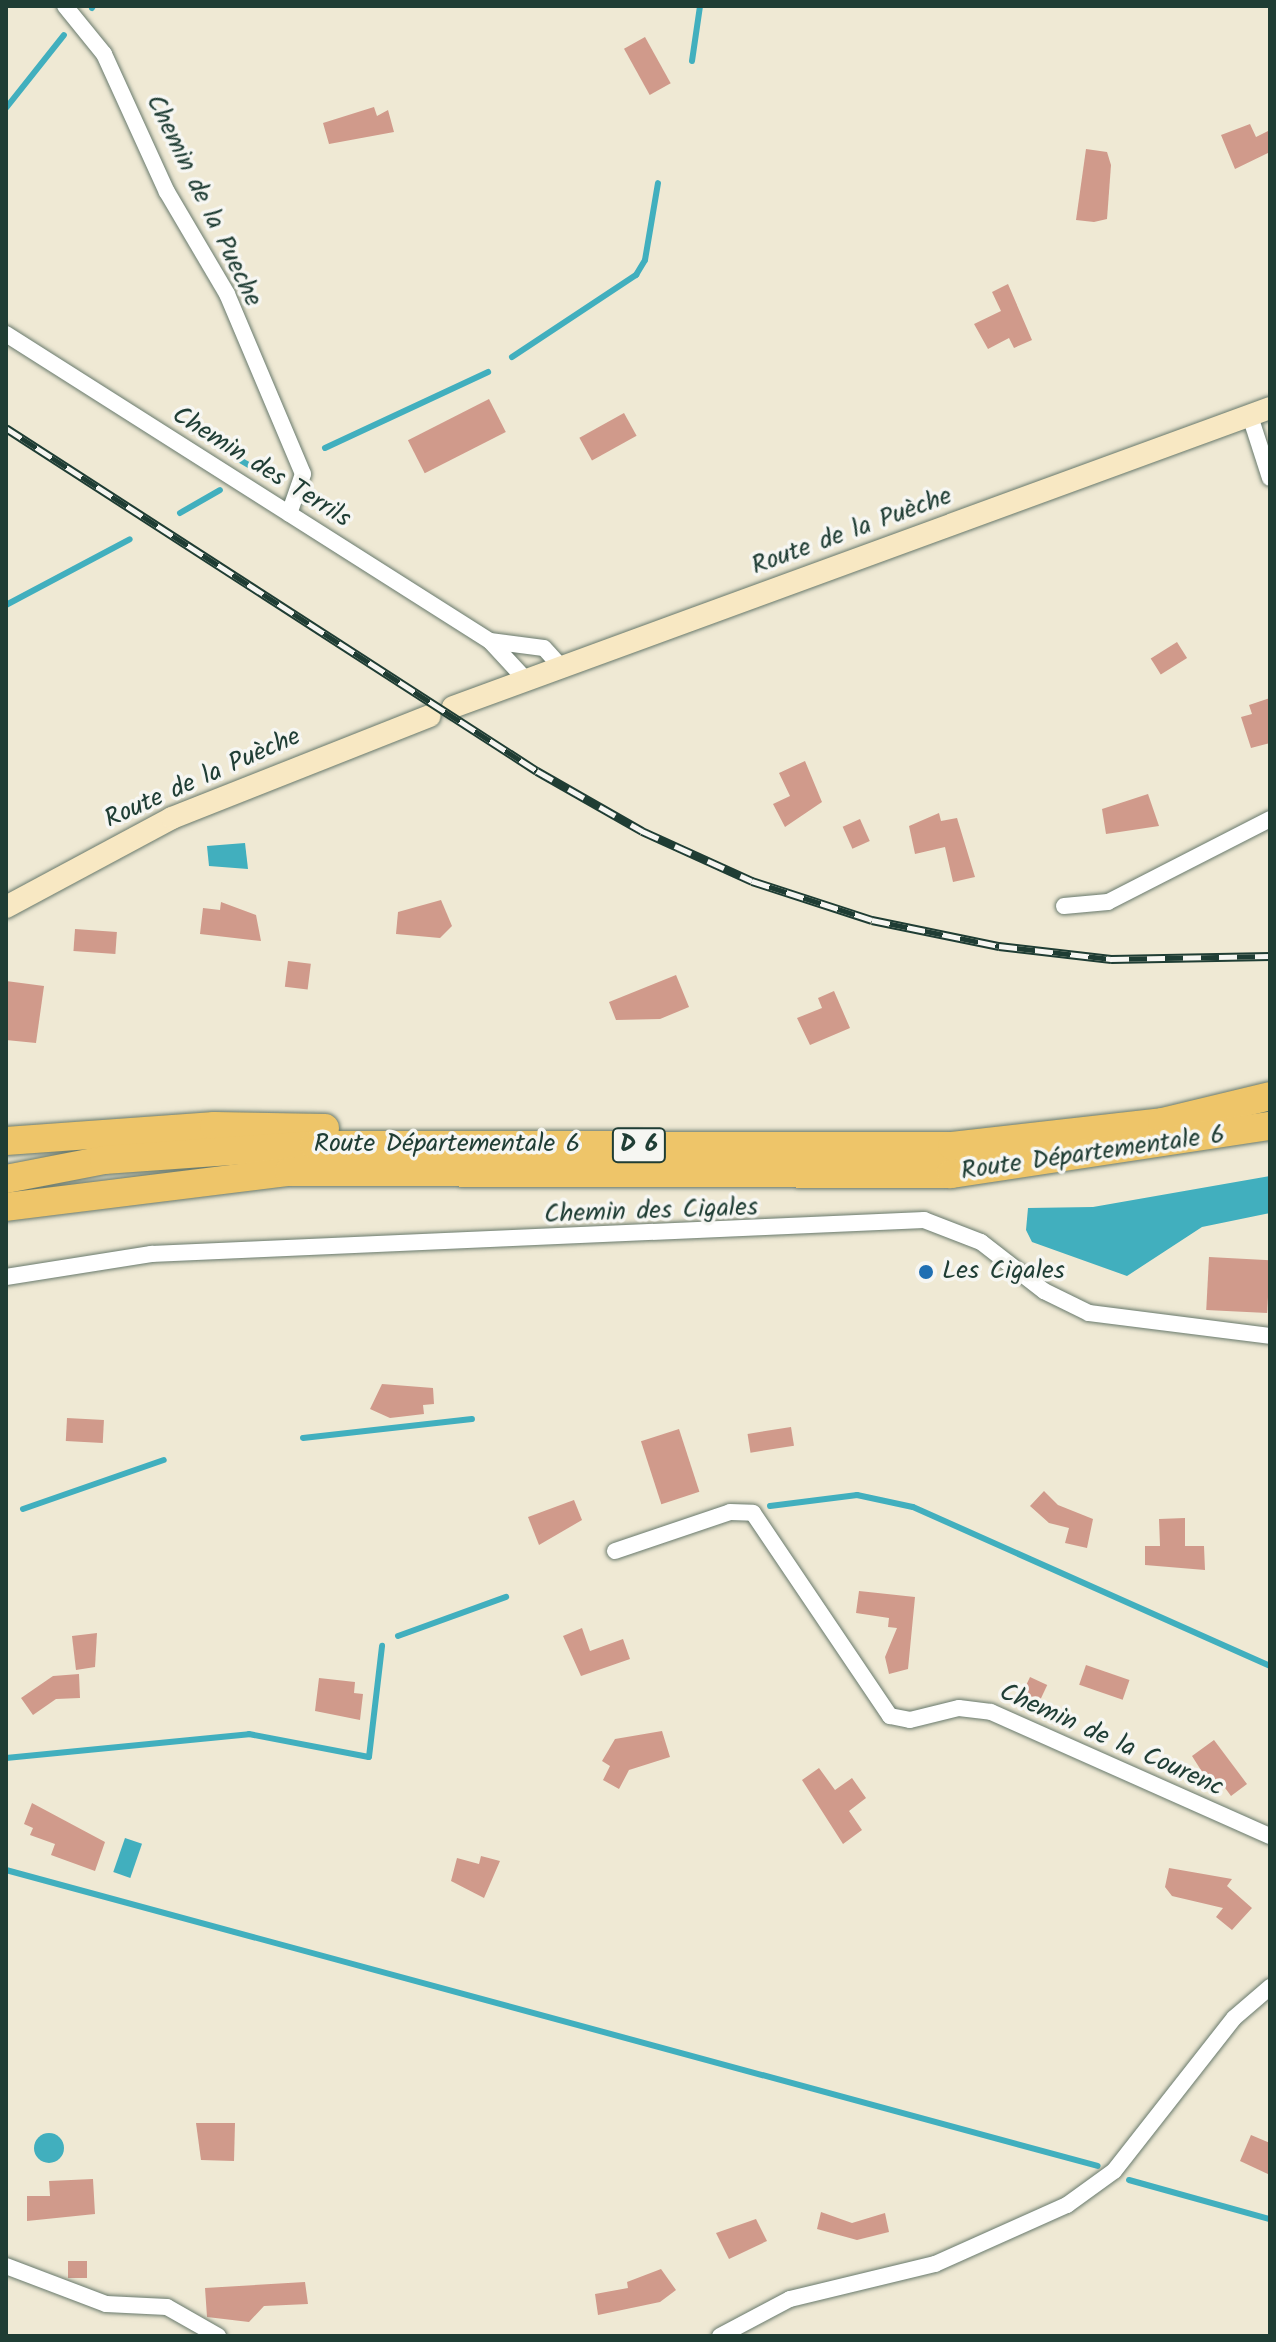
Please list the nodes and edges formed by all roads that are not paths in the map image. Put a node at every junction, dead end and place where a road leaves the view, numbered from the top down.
1 (65, 6) edge
2 (6, 334) edge
3 (1260, 412) edge
4 (1270, 478) edge
5 (289, 514) junction
6 (490, 641) junction
7 (563, 669) junction
8 (527, 681) junction
9 (453, 707) dead end
10 (429, 716) dead end
11 (1270, 819) edge
12 (1064, 906) dead end
13 (6, 907) edge
14 (1270, 1096) edge
15 (1270, 1126) edge
16 (6, 1141) edge
17 (549, 1145) junction
18 (220, 1175) junction
19 (6, 1179) edge
20 (6, 1207) edge
21 (6, 1222) edge
22 (6, 1277) edge
23 (1270, 1336) edge
24 (615, 1551) dead end
25 (1270, 1836) edge
26 (1270, 1987) edge
27 (6, 2266) edge
28 (218, 2336) edge
29 (720, 2336) edge

1 - 5 street, Chemin de la Pueche
2 - 5 street, Chemin des Terrils
3 - 4 street
3 - 7 main road, Route de la Puèche
5 - 6 street, Chemin des Terrils
6 - 7 street, Chemin des Terrils
6 - 8 street, Chemin des Terrils
7 - 8 main road, Route de la Puèche
8 - 9 main road, Route de la Puèche
10 - 13 main road, Route de la Puèche
11 - 12 street
14 - 17 highway, Route Départementale 6 / D 6
15 - 18 highway, Route Départementale 6 / D 6
16 - 17 highway
17 - 19 highway, Route Départementale 6 / D 6
18 - 20 highway, Route Départementale 6 / D 6
18 - 21 highway
22 - 23 street, Chemin des Cigales
24 - 25 street, Chemin de la Courenc
26 - 29 street
27 - 28 street

